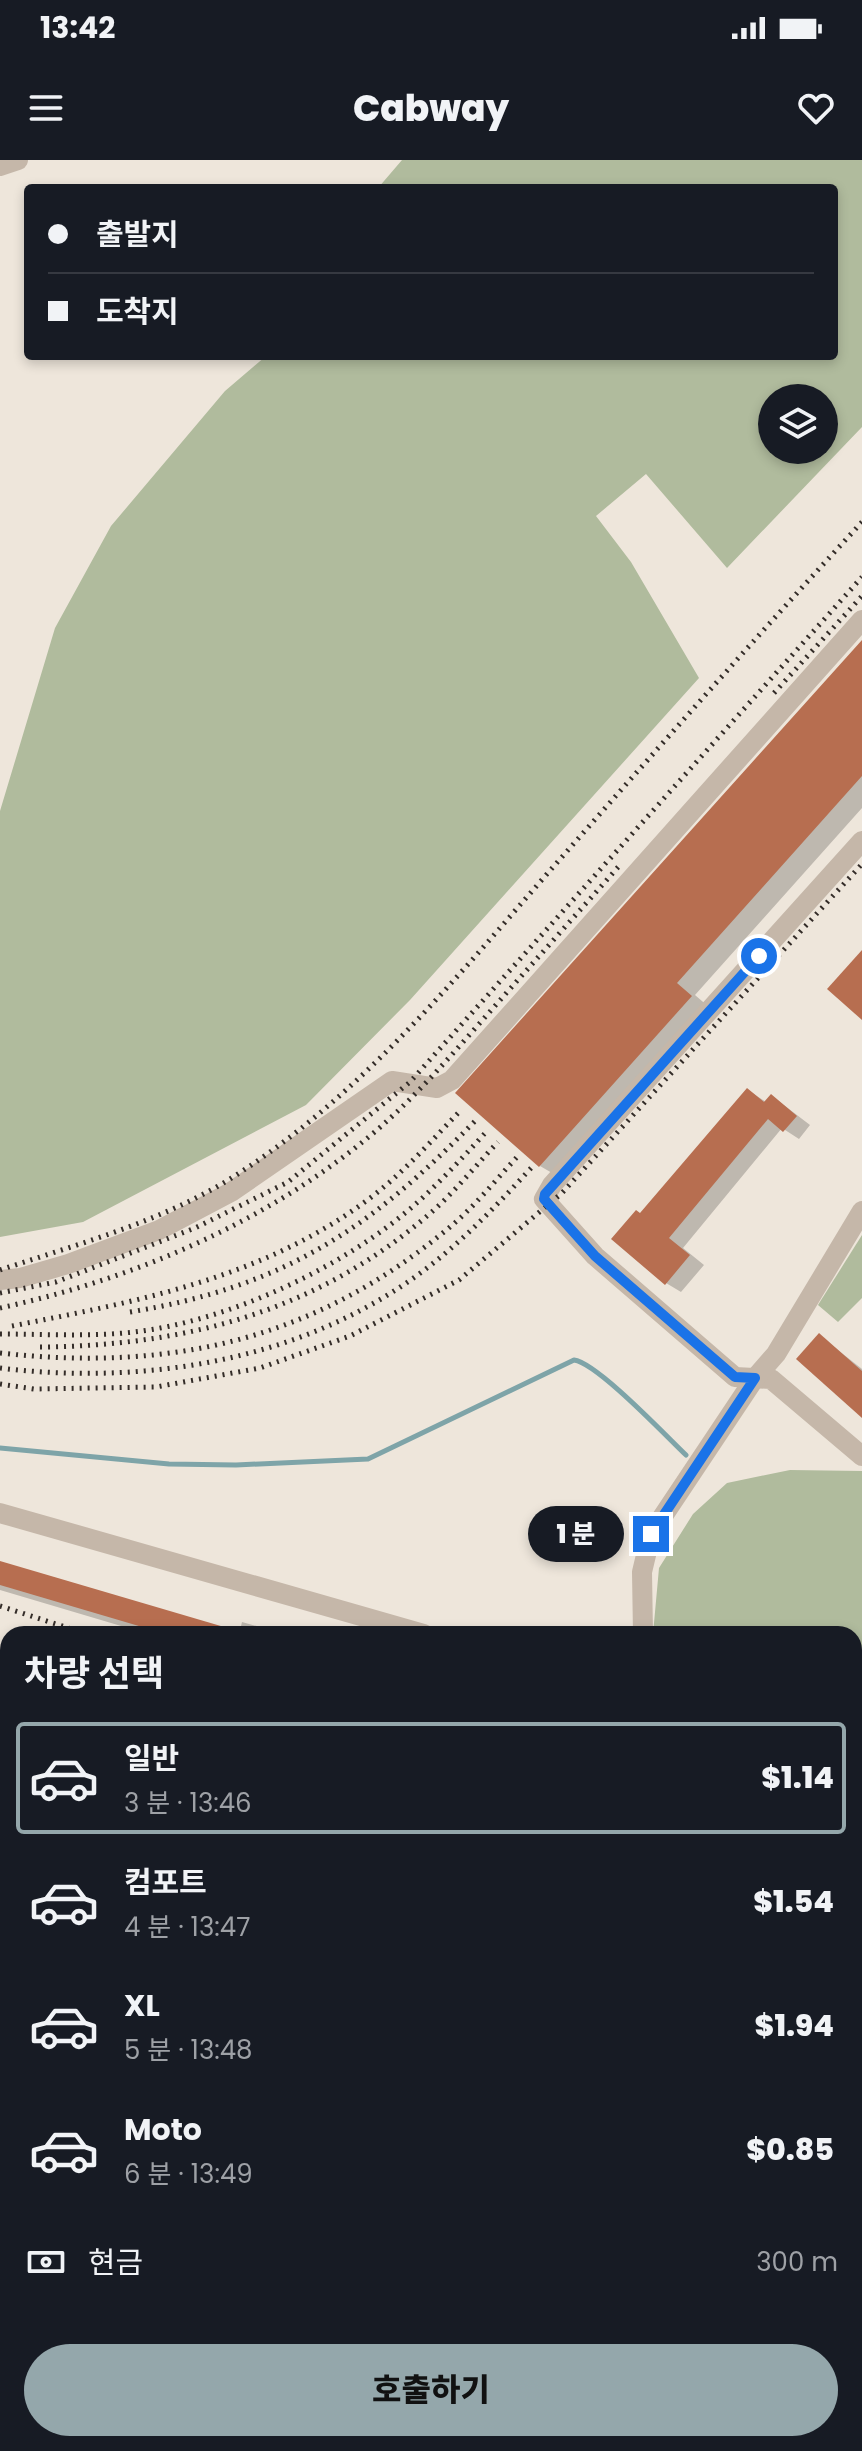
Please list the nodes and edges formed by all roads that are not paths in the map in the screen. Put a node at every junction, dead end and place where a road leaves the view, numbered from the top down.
1 (18, 160) edge
2 (0, 163) edge
3 (862, 620) edge
4 (862, 841) edge
5 (862, 1211) edge
6 (0, 1280) edge
7 (755, 1378) junction
8 (862, 1456) edge
9 (0, 1513) edge
10 (396, 1626) edge
11 (643, 1626) edge

1 - 2 street
3 - 6 street
4 - 7 street
5 - 7 street
7 - 8 street
7 - 11 street
9 - 10 street

